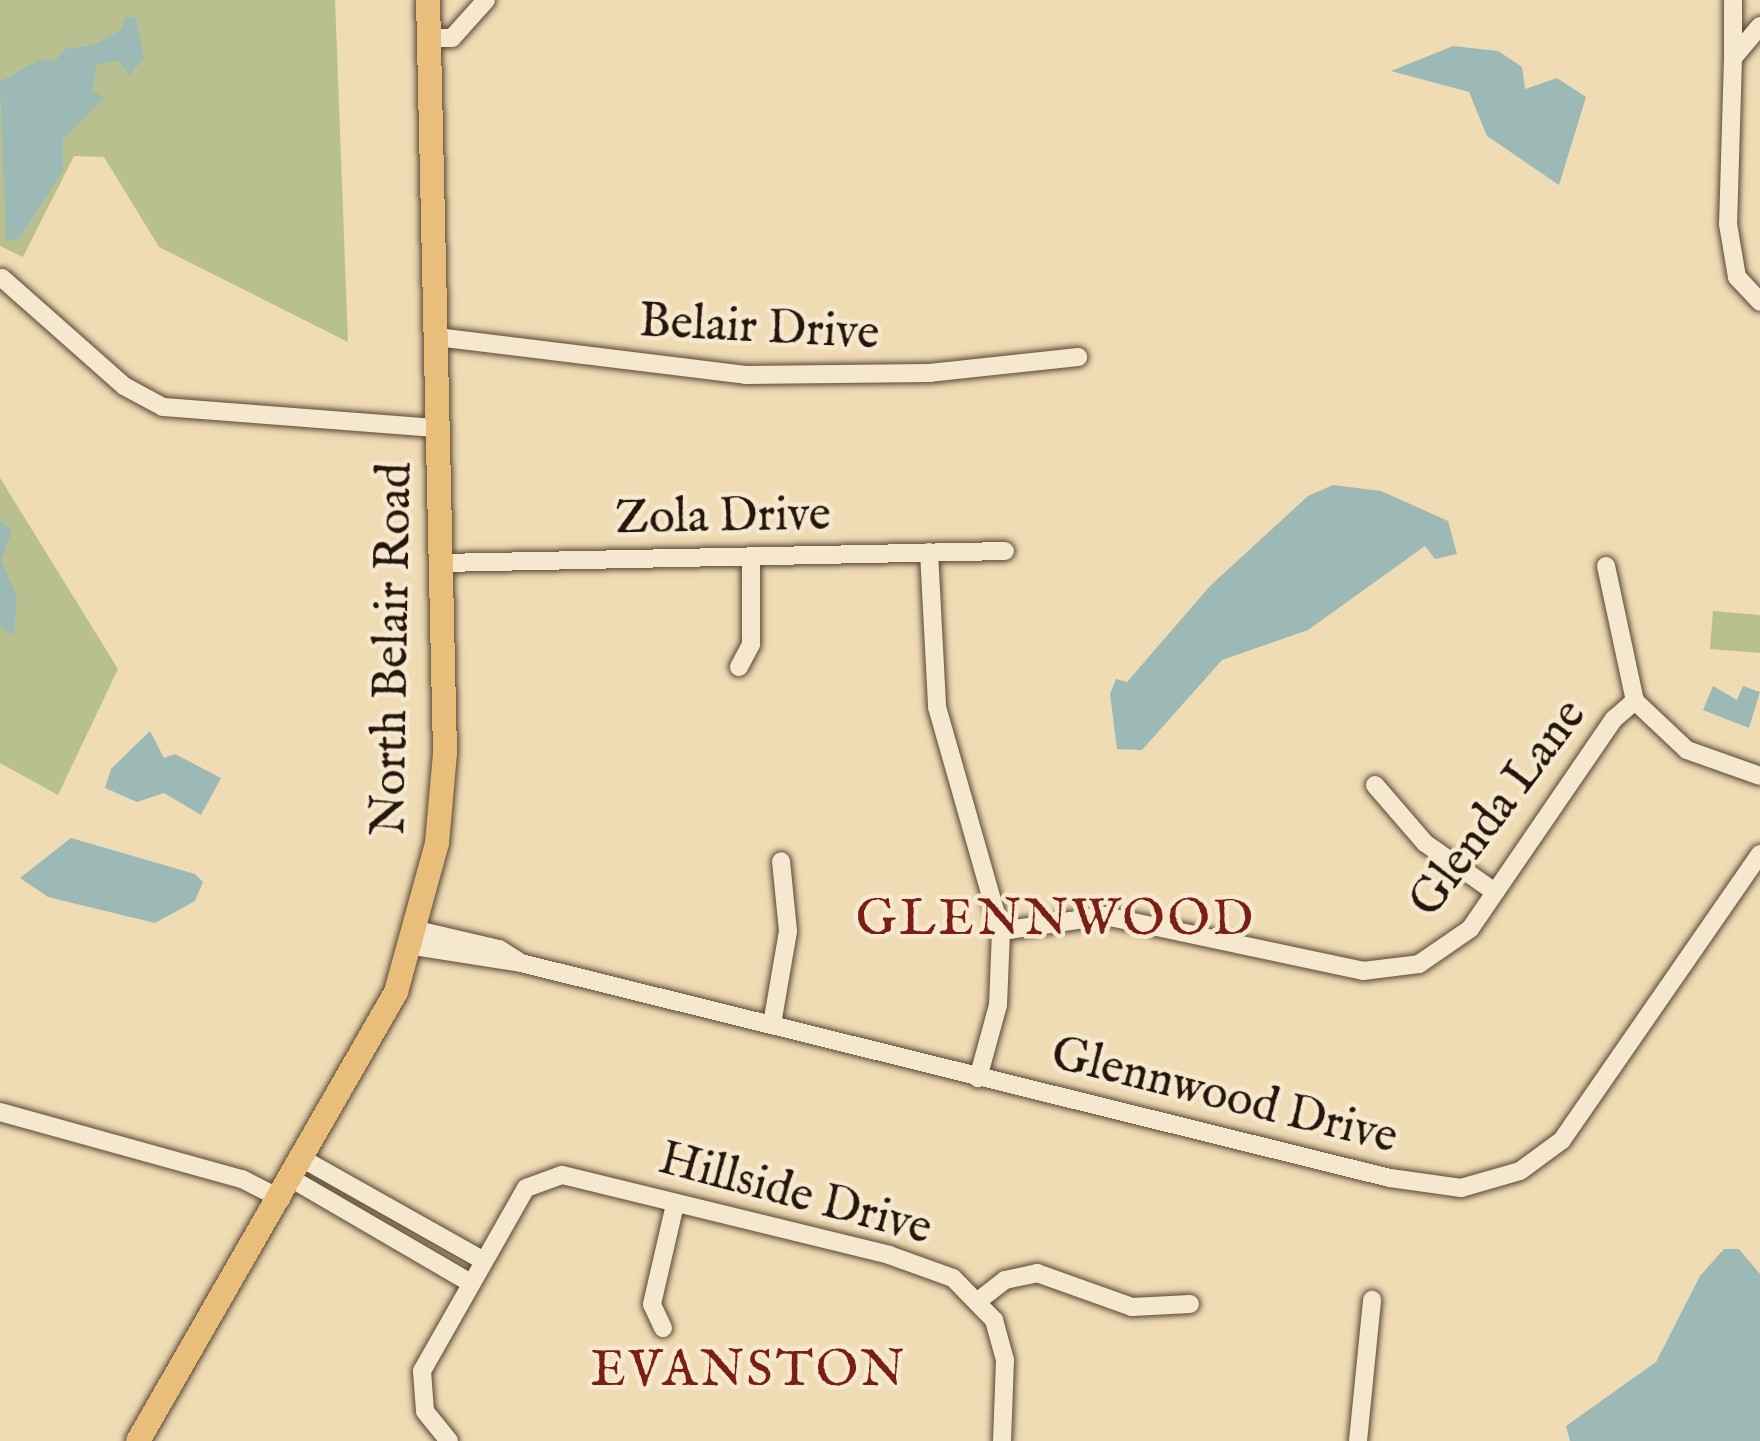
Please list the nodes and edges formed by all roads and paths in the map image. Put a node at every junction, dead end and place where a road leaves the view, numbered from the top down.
1 (428, 0) edge
2 (486, 0) edge
3 (1733, 0) edge
4 (1760, 26) edge
5 (429, 38) junction
6 (1733, 58) junction
7 (2, 278) edge
8 (1760, 302) edge
9 (437, 337) junction
10 (1078, 358) dead end
11 (440, 428) junction
12 (1005, 550) dead end
13 (929, 553) junction
14 (751, 556) junction
15 (442, 562) junction
16 (1606, 566) dead end
17 (739, 667) dead end
18 (1635, 701) junction
19 (1760, 776) edge
20 (1375, 785) dead end
21 (1760, 854) edge
22 (781, 861) dead end
23 (1495, 892) junction
24 (1000, 932) junction
25 (416, 938) junction
26 (772, 1024) junction
27 (978, 1078) junction
28 (0, 1112) edge
29 (292, 1179) junction
30 (675, 1204) junction
31 (482, 1261) junction
32 (469, 1282) junction
33 (1372, 1300) dead end
34 (978, 1301) junction
35 (1190, 1304) dead end
36 (662, 1328) dead end
37 (138, 1441) edge
38 (449, 1441) edge
39 (1002, 1441) edge
40 (1358, 1441) edge

1 - 5 main road, North Belair Road
2 - 5 street
3 - 6 street
4 - 6 street
5 - 9 main road, North Belair Road
6 - 8 street
7 - 11 street
9 - 10 street, Belair Drive
9 - 11 main road, North Belair Road
11 - 15 main road, North Belair Road
12 - 13 street, Zola Drive
13 - 14 street, Zola Drive
13 - 24 street
14 - 15 street, Zola Drive
14 - 17 street
15 - 25 main road, North Belair Road
16 - 18 street
18 - 19 street
18 - 23 street, Glenda Lane
20 - 23 street
21 - 27 street, Glennwood Drive
22 - 26 street
23 - 24 street, Glenda Lane
24 - 27 street
25 - 26 street, Glennwood Drive
25 - 29 main road, North Belair Road
26 - 27 street, Glennwood Drive
28 - 29 street
29 - 31 street
29 - 32 street
29 - 37 main road, North Belair Road
30 - 31 street, Hillside Drive
30 - 34 street, Hillside Drive
30 - 36 street
31 - 32 street
32 - 38 street
33 - 40 street
34 - 35 street
34 - 39 street, Hillside Drive

